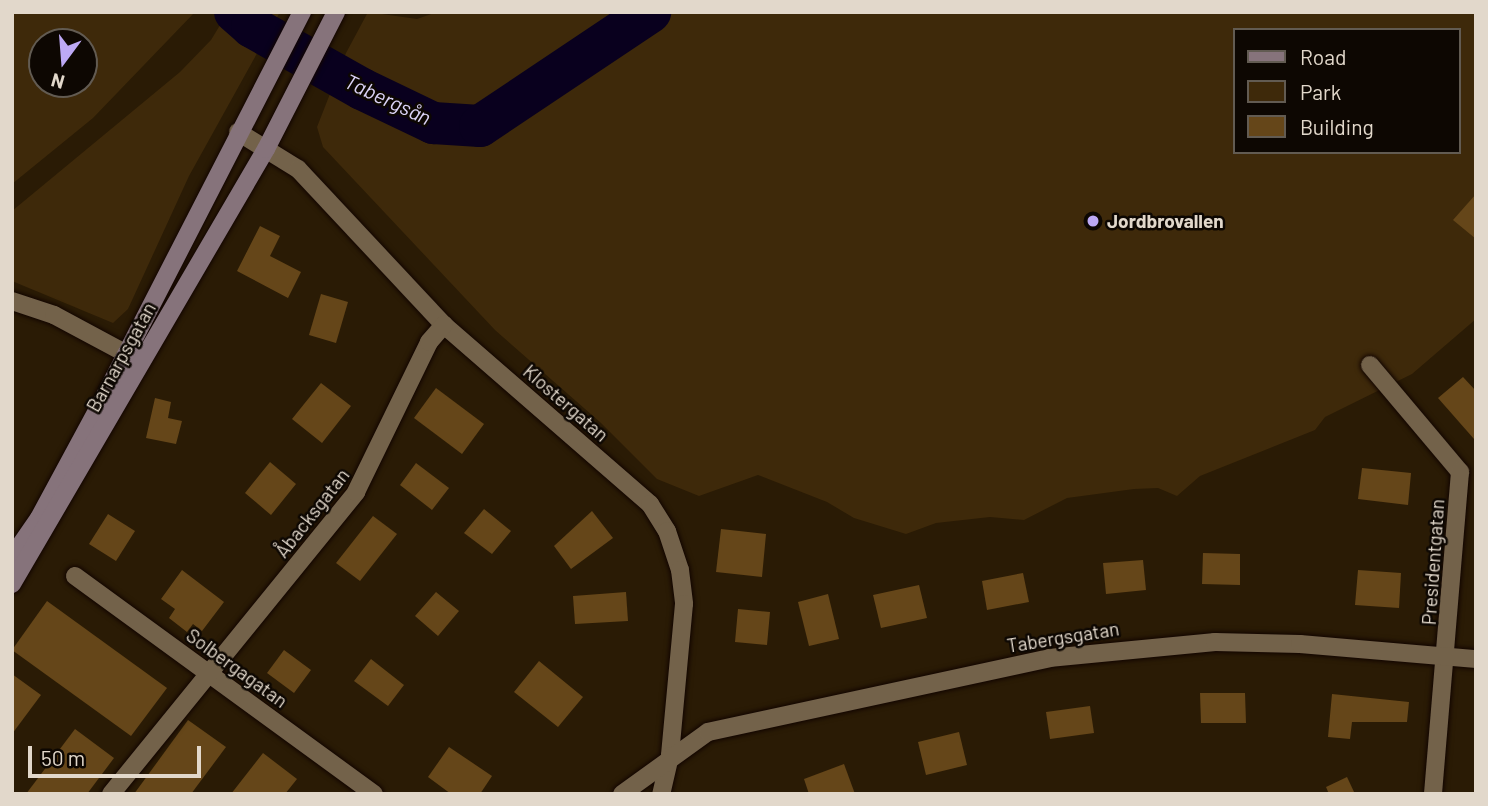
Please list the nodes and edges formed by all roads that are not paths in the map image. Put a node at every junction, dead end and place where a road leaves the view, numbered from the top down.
1 (302, 12) edge
2 (333, 18) edge
3 (237, 132) junction
4 (266, 149) junction
5 (12, 301) edge
6 (444, 325) junction
7 (134, 358) junction
8 (1370, 365) dead end
9 (12, 557) edge
10 (75, 576) dead end
11 (12, 584) edge
12 (1448, 656) junction
13 (1476, 659) edge
14 (210, 675) junction
15 (670, 756) junction
16 (1434, 788) edge
17 (111, 794) edge
18 (374, 794) edge
19 (622, 794) edge
20 (662, 794) edge
21 (1418, 794) edge

1 - 3 main road, Barnarpsgatan
2 - 4 main road, Barnarpsgatan
3 - 4 street, Klostergatan
3 - 7 main road, Barnarpsgatan
4 - 6 street, Klostergatan
4 - 7 main road, Barnarpsgatan
5 - 7 street
6 - 14 street, Åbacksgatan
6 - 15 street, Klostergatan
7 - 9 main road, Barnarpsgatan
7 - 11 main road, Barnarpsgatan
8 - 12 street, Presidentgatan
10 - 14 street, Solbergagatan
12 - 13 street, Tabergsgatan
12 - 15 street, Tabergsgatan
12 - 16 street, Presidentgatan
14 - 17 street, Åbacksgatan
14 - 18 street, Solbergagatan
15 - 19 street, Tabergsgatan
15 - 20 street, Klostergatan
16 - 21 street

